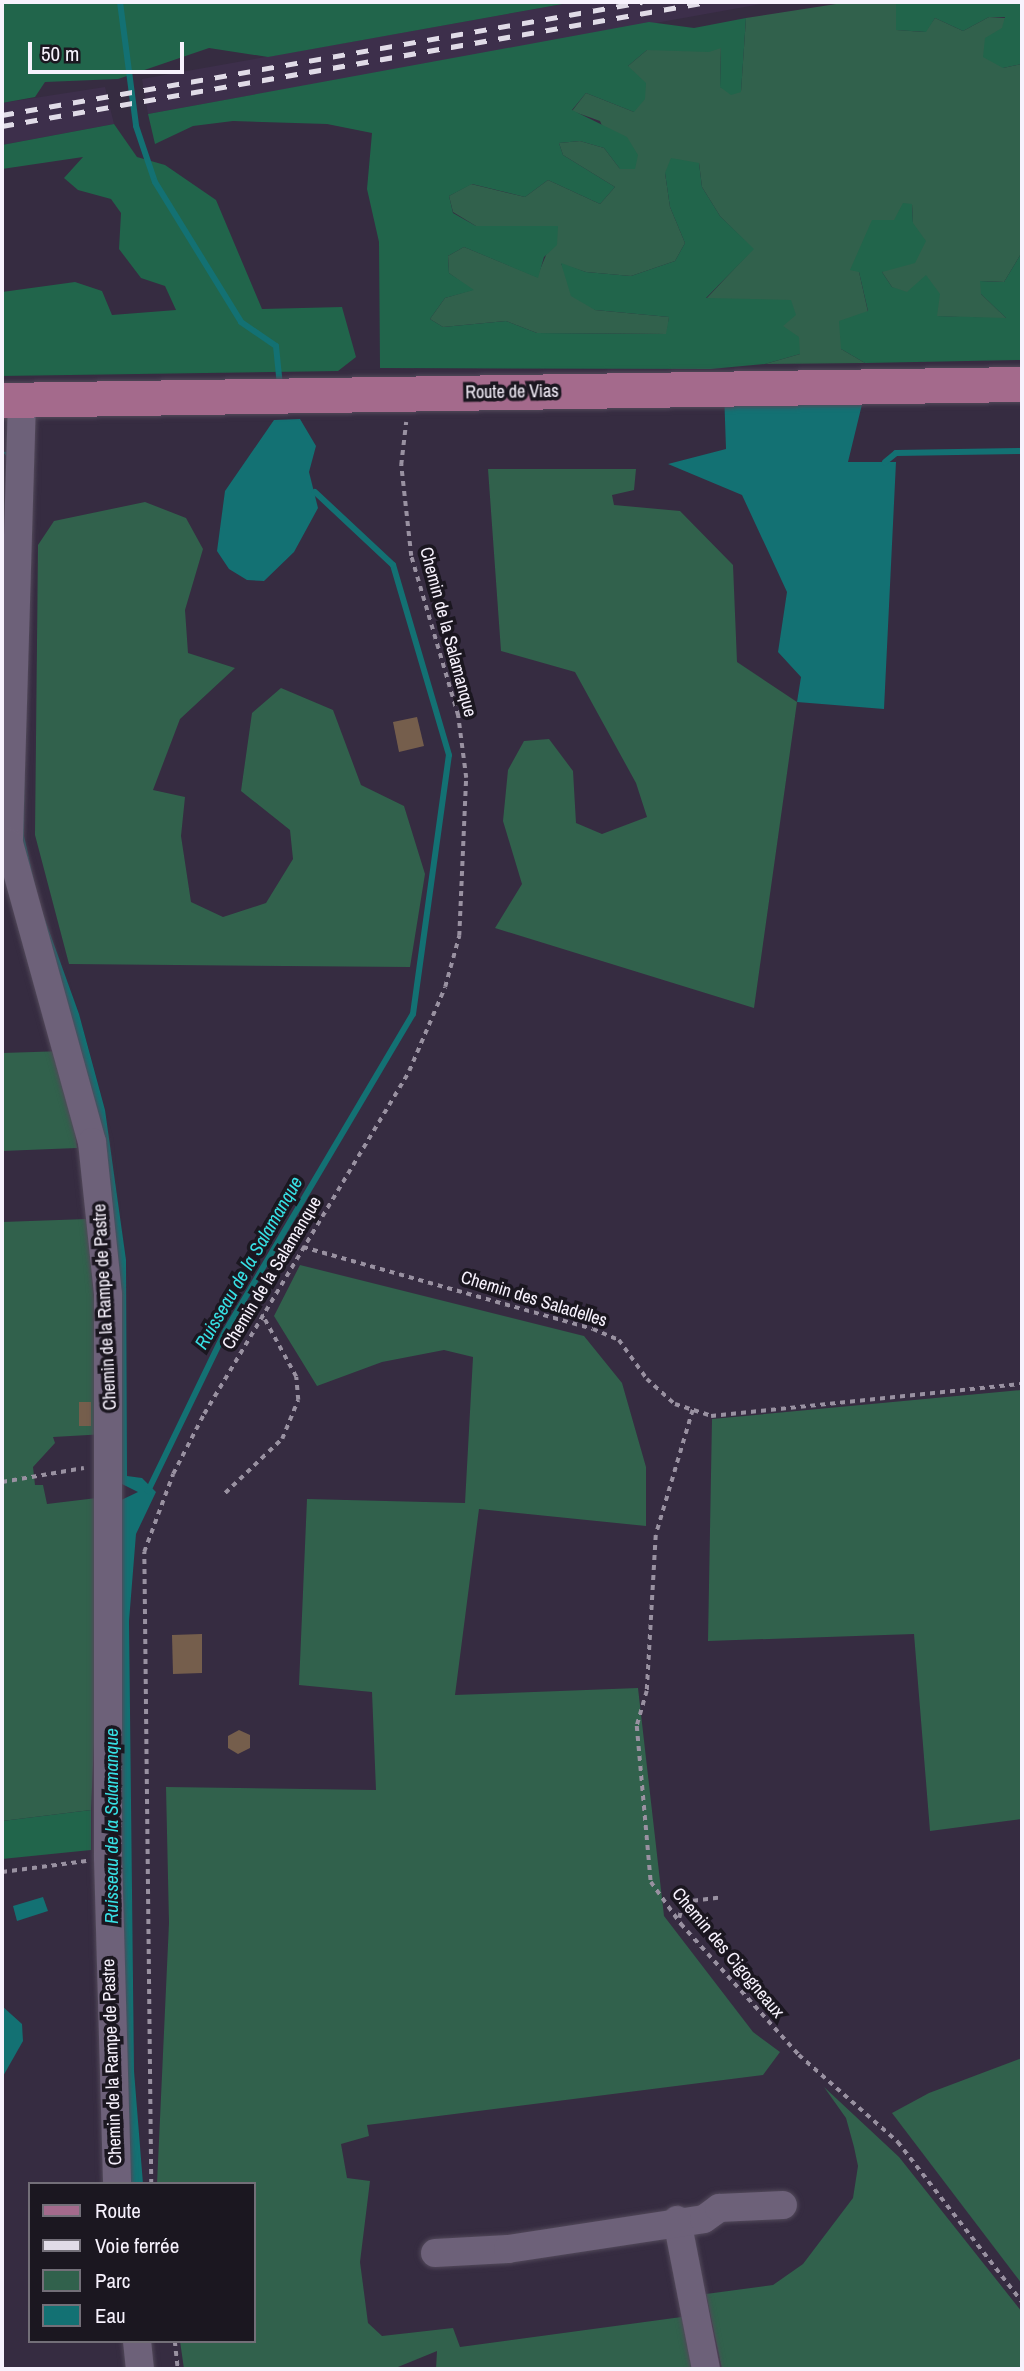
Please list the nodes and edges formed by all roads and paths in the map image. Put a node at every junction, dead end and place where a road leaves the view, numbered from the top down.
1 (1022, 384) edge
2 (406, 394) junction
3 (12, 400) edge
4 (303, 1247) junction
5 (262, 1315) junction
6 (1022, 1384) edge
7 (693, 1410) junction
8 (110, 1447) junction
9 (2, 1482) edge
10 (225, 1493) dead end
11 (108, 1858) junction
12 (2, 1872) edge
13 (722, 1897) dead end
14 (681, 1924) junction
15 (117, 2182) edge
16 (151, 2182) edge
17 (783, 2204) dead end
18 (677, 2220) junction
19 (435, 2253) dead end
20 (1022, 2302) edge
21 (136, 2343) edge
22 (175, 2343) edge
23 (140, 2369) edge
24 (178, 2369) edge
25 (706, 2369) edge

1 - 2 main road, Route de Vias
2 - 3 main road, Route de Vias
2 - 4 path, Chemin de la Salamanque
3 - 8 street, Chemin de la Rampe de Pastre
4 - 5 path, Chemin de la Salamanque
4 - 7 path, Chemin des Saladelles
5 - 10 path
5 - 16 path, Chemin de la Salamanque
6 - 7 path, Chemin des Saladelles
7 - 14 path, Chemin des Cigogneaux
8 - 9 path
8 - 11 street, Chemin de la Rampe de Pastre
11 - 12 path
11 - 15 street, Chemin de la Rampe de Pastre
13 - 14 path
14 - 20 path, Chemin des Cigogneaux
17 - 18 street
18 - 19 street
18 - 25 street
21 - 23 street
22 - 24 path

